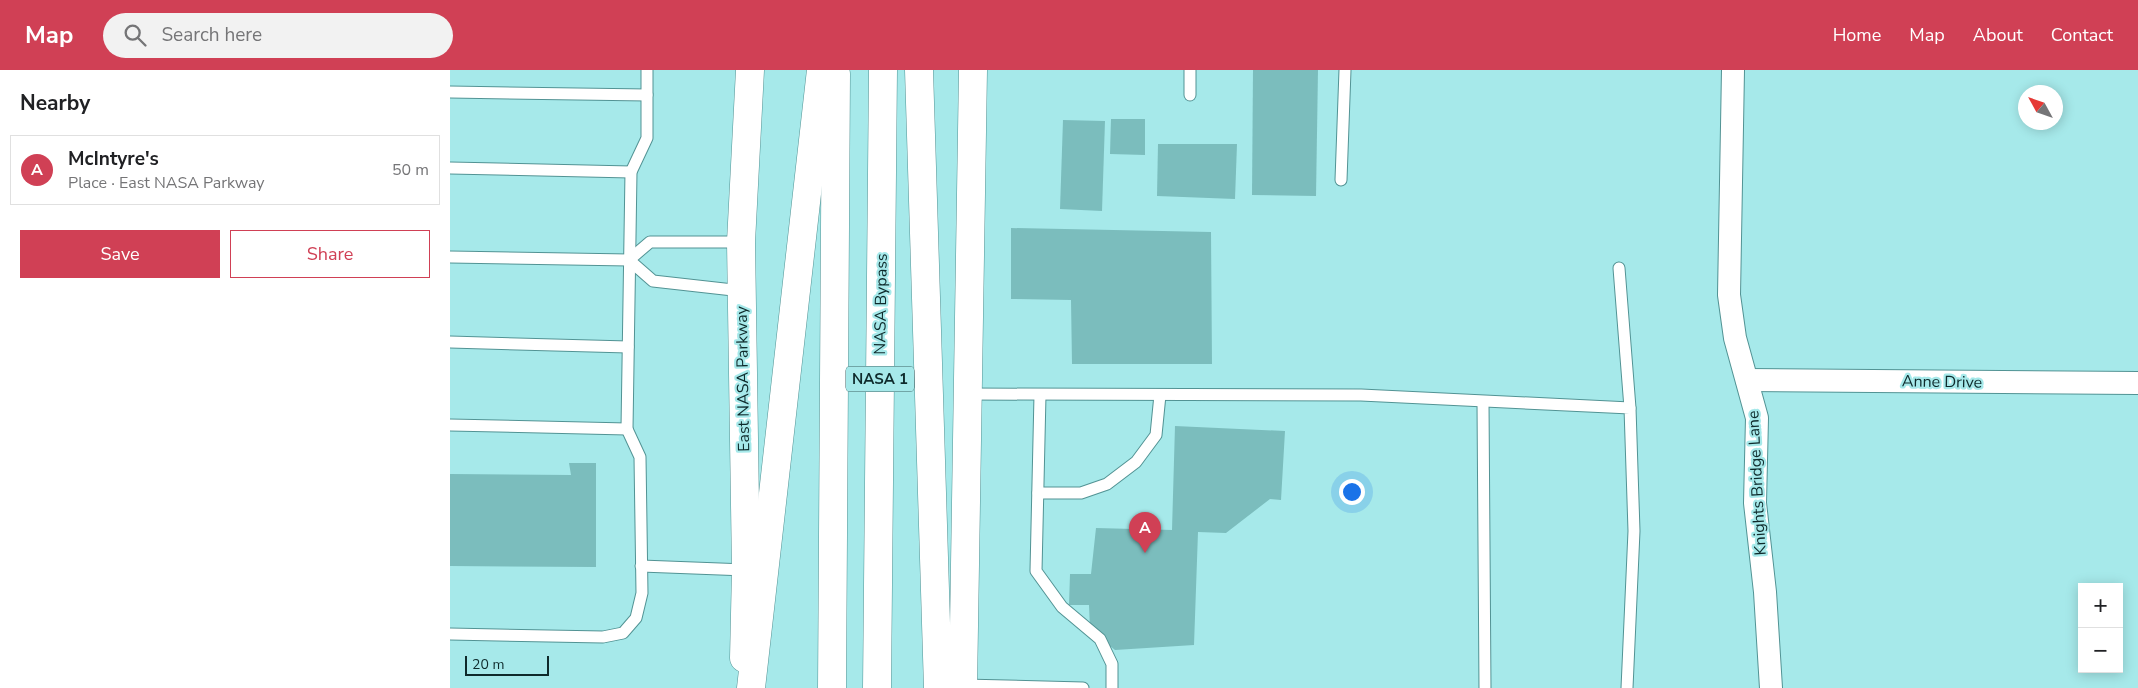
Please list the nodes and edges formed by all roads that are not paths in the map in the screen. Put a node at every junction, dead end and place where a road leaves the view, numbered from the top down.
1 (647, 70) edge
2 (750, 70) edge
3 (821, 70) edge
4 (836, 70) edge
5 (883, 70) edge
6 (919, 70) edge
7 (973, 70) edge
8 (1190, 70) edge
9 (1345, 70) edge
10 (1732, 70) edge
11 (450, 92) edge
12 (1190, 95) dead end
13 (647, 96) junction
14 (450, 168) edge
15 (631, 172) junction
16 (1341, 180) dead end
17 (741, 242) junction
18 (450, 257) edge
19 (629, 260) junction
20 (1620, 268) dead end
21 (742, 291) junction
22 (450, 342) edge
23 (628, 347) junction
24 (1747, 380) junction
25 (2138, 383) edge
26 (966, 394) junction
27 (1040, 395) junction
28 (1160, 395) junction
29 (1483, 402) junction
30 (1630, 408) junction
31 (450, 425) edge
32 (627, 429) junction
33 (1038, 493) junction
34 (641, 566) junction
35 (746, 570) junction
36 (450, 634) edge
37 (954, 687) edge
38 (744, 688) edge
39 (751, 688) edge
40 (832, 688) edge
41 (877, 688) edge
42 (1083, 688) edge
43 (1112, 688) edge
44 (1485, 688) edge
45 (1628, 688) edge
46 (1771, 688) edge

1 - 13 lane
2 - 17 main road, East NASA Parkway
3 - 39 main road
4 - 40 main road, NASA 1
5 - 41 main road, NASA Bypass / NASA 1
6 - 37 main road
7 - 26 main road
8 - 12 lane
9 - 16 lane
10 - 24 street, Knights Bridge Lane
11 - 13 lane
13 - 15 lane
14 - 15 lane
15 - 19 lane
17 - 19 lane
17 - 21 main road, East NASA Parkway
18 - 19 lane
19 - 21 lane
19 - 23 lane
20 - 30 lane
21 - 35 main road, East NASA Parkway
22 - 23 lane
23 - 32 lane
24 - 25 street, Anne Drive
24 - 46 street, Knights Bridge Lane
26 - 27 lane
26 - 37 main road
27 - 28 lane
27 - 33 lane
28 - 29 lane
28 - 33 lane
29 - 30 lane
29 - 44 lane
30 - 45 lane
31 - 32 lane
32 - 34 lane
33 - 43 lane
34 - 35 lane
34 - 36 lane
35 - 38 main road, East NASA Parkway
37 - 42 lane

